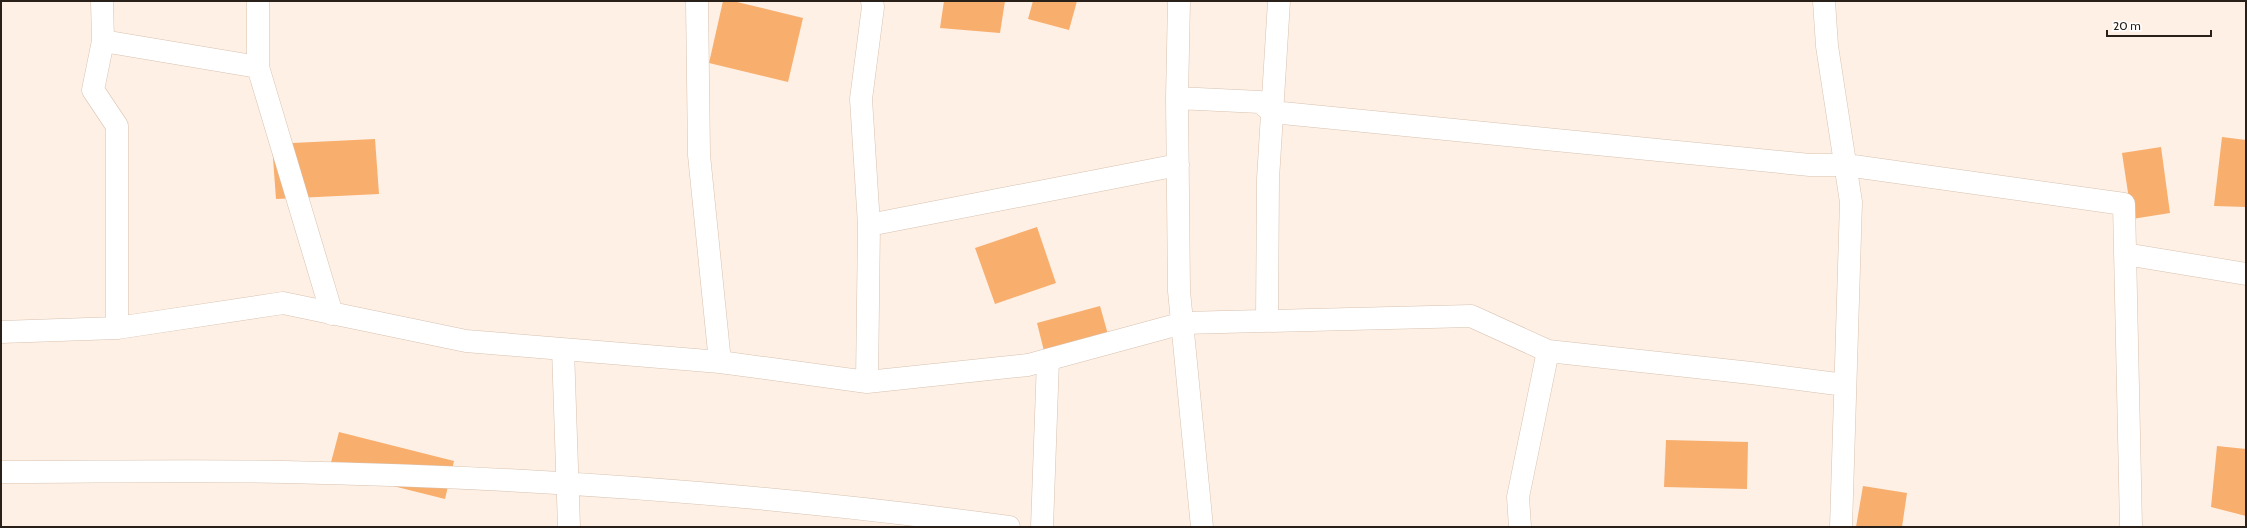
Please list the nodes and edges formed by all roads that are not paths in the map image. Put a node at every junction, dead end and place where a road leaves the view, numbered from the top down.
1 (102, 1) edge
2 (258, 1) edge
3 (697, 1) edge
4 (872, 1) edge
5 (1179, 1) edge
6 (1279, 1) edge
7 (1824, 1) edge
8 (103, 41) junction
9 (258, 67) junction
10 (1177, 98) junction
11 (1272, 112) junction
12 (1178, 165) junction
13 (1846, 165) junction
14 (869, 225) junction
15 (2125, 254) junction
16 (2246, 274) edge
17 (332, 314) junction
18 (1267, 321) junction
19 (1182, 324) junction
20 (118, 328) junction
21 (1, 332) edge
22 (563, 349) junction
23 (1548, 352) junction
24 (1048, 360) junction
25 (720, 362) junction
26 (867, 382) junction
27 (1845, 385) junction
28 (1, 472) edge
29 (568, 484) junction
30 (569, 527) edge
31 (1009, 527) edge
32 (1042, 527) edge
33 (1202, 527) edge
34 (1520, 527) edge
35 (1841, 527) edge
36 (2132, 527) edge

1 - 8 street
2 - 9 street
3 - 25 street
4 - 14 street
5 - 10 street
6 - 11 street
7 - 13 street
8 - 9 street
8 - 20 street
9 - 17 street
10 - 11 street
10 - 12 street
11 - 13 street
11 - 18 street
12 - 14 street
12 - 19 street
13 - 15 street
13 - 27 street
14 - 26 street
15 - 16 street
15 - 36 street
17 - 20 street
17 - 22 street
18 - 19 street
18 - 23 street
19 - 24 street
19 - 33 street
20 - 21 street
22 - 25 street
22 - 29 street
23 - 27 street
23 - 34 street
24 - 26 street
24 - 32 street
25 - 26 street
27 - 35 street
28 - 29 street
29 - 30 street
29 - 31 street

